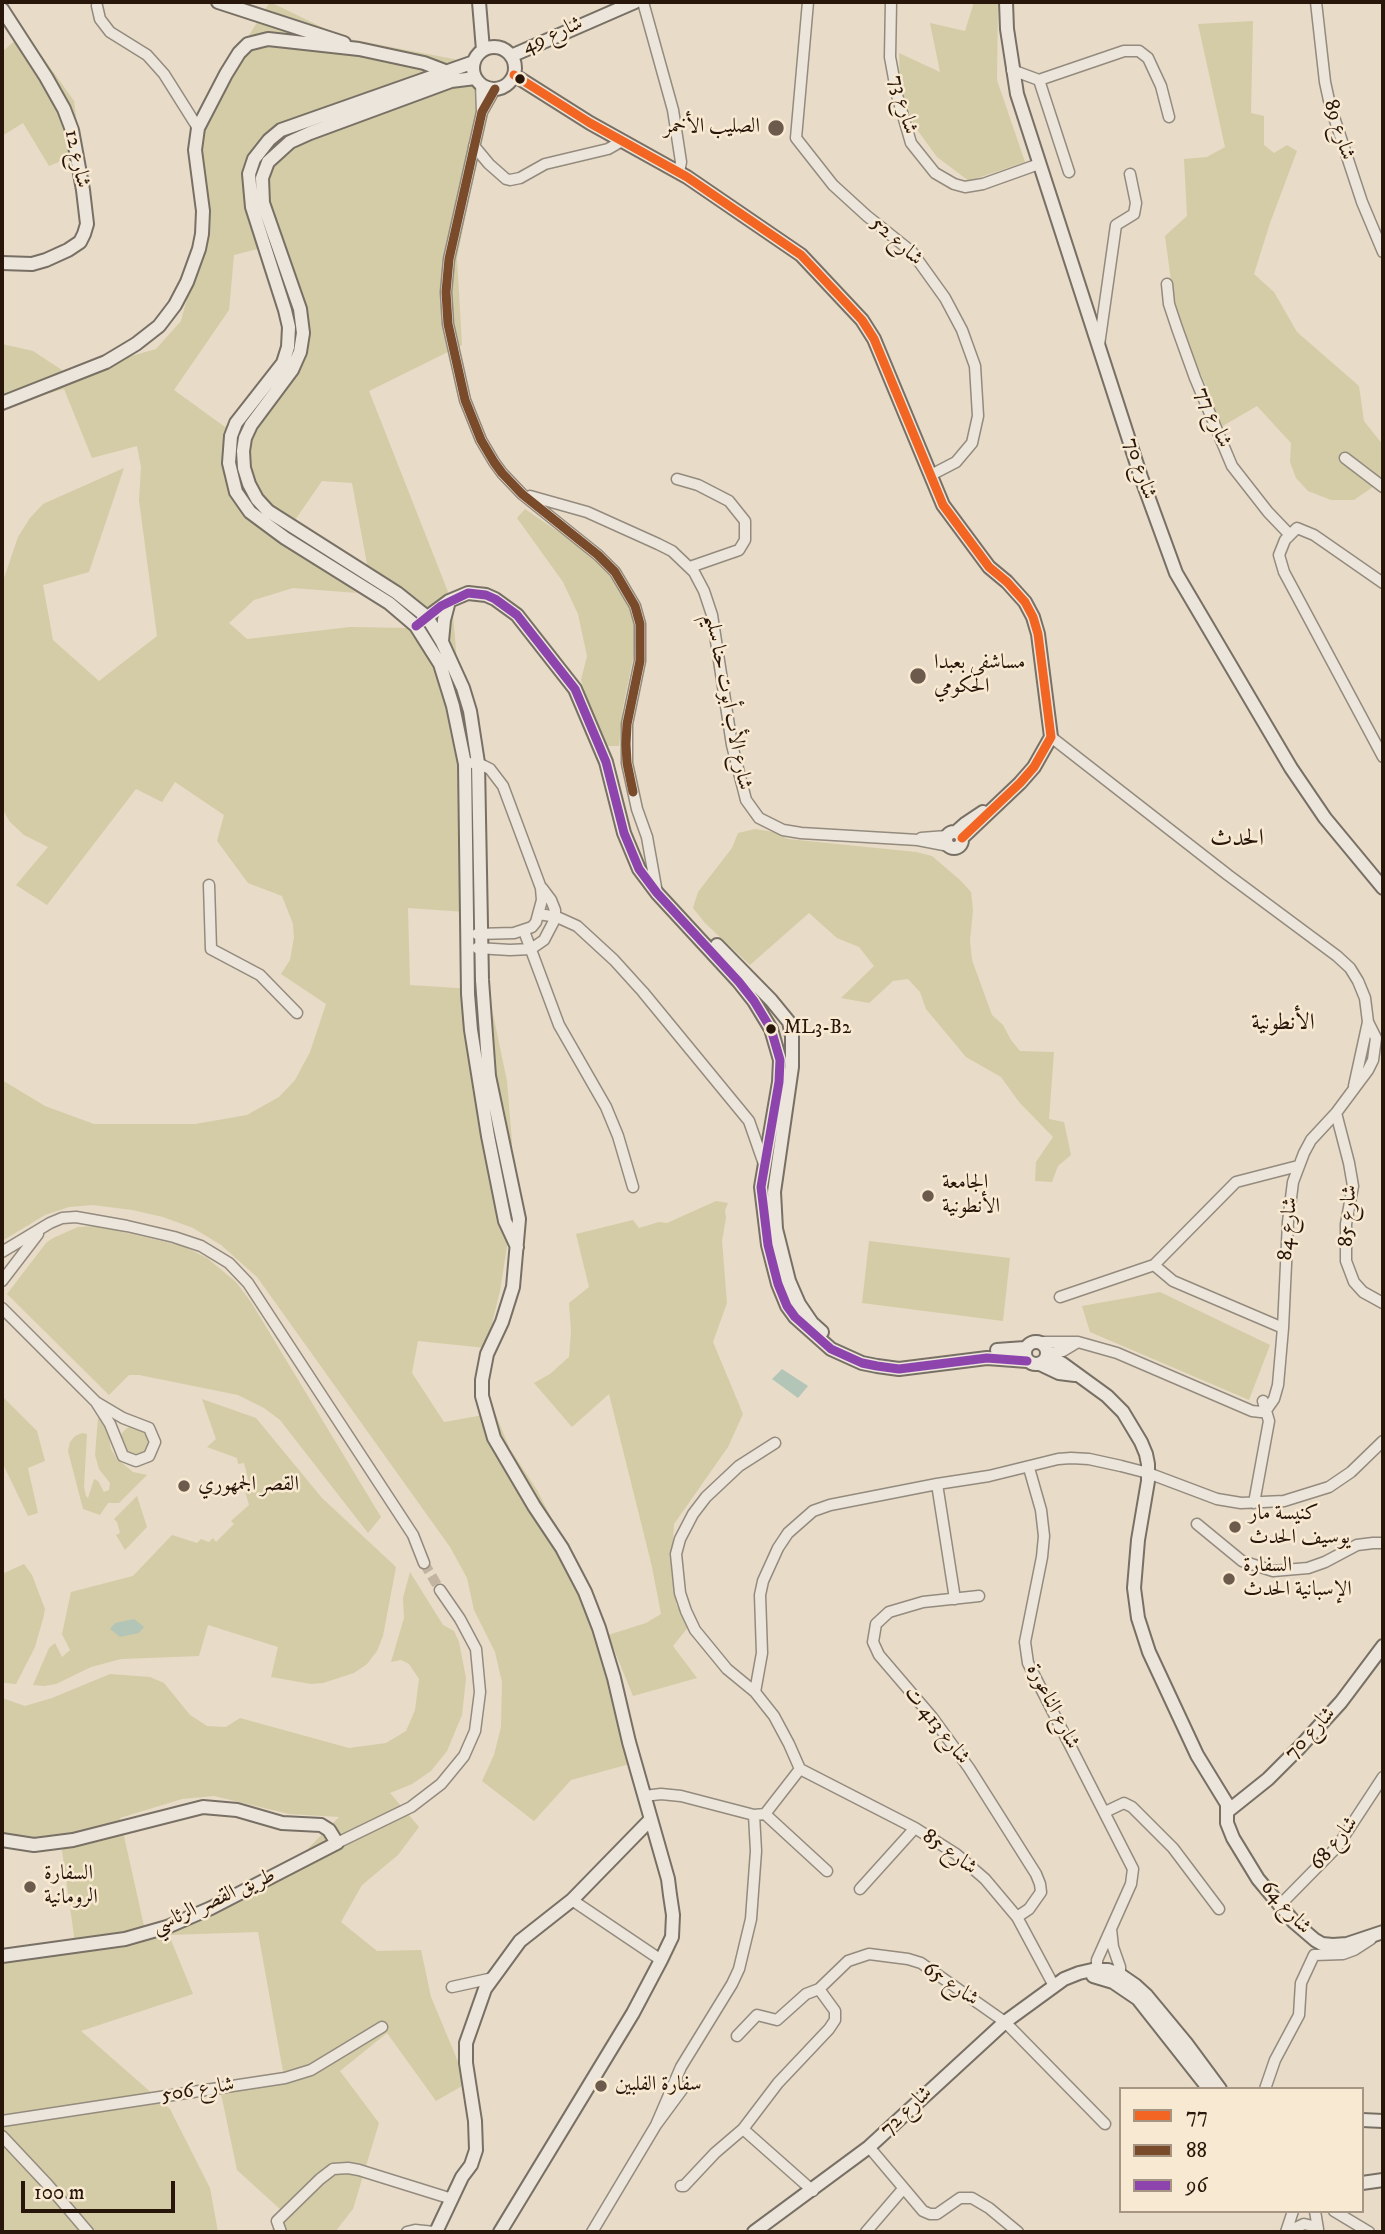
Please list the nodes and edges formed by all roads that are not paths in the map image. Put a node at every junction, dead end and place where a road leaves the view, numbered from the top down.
1 (218, 2) edge
2 (479, 2) edge
3 (635, 2) edge
4 (643, 2) edge
5 (808, 2) edge
6 (891, 2) edge
7 (1006, 2) edge
8 (1316, 2) edge
9 (97, 6) dead end
10 (2, 9) edge
11 (359, 49) junction
12 (483, 50) junction
13 (511, 56) junction
14 (474, 62) junction
15 (1012, 70) junction
16 (514, 75) junction
17 (448, 76) junction
18 (1039, 80) junction
19 (478, 81) junction
20 (495, 89) junction
21 (482, 112) junction
22 (1169, 117) dead end
23 (198, 128) junction
24 (622, 141) junction
25 (474, 146) junction
26 (678, 151) junction
27 (665, 164) junction
28 (1039, 164) junction
29 (1069, 172) dead end
30 (679, 173) junction
31 (1130, 174) dead end
32 (1383, 252) edge
33 (2, 263) edge
34 (1167, 284) dead end
35 (1099, 345) junction
36 (2, 403) edge
37 (231, 436) junction
38 (245, 438) junction
39 (1345, 458) dead end
40 (931, 475) junction
41 (677, 479) dead end
42 (1383, 487) edge
43 (523, 494) junction
44 (1290, 535) junction
45 (690, 567) junction
46 (1383, 583) edge
47 (449, 601) junction
48 (427, 617) junction
49 (416, 626) junction
50 (442, 642) junction
51 (1051, 737) junction
52 (1383, 757) edge
53 (472, 764) junction
54 (954, 838) joint
55 (209, 885) dead end
56 (541, 888) junction
57 (1383, 888) edge
58 (657, 889) junction
59 (555, 917) junction
60 (537, 918) junction
61 (524, 931) junction
62 (550, 933) junction
63 (468, 934) junction
64 (502, 935) junction
65 (482, 941) junction
66 (468, 947) junction
67 (531, 949) junction
68 (503, 950) junction
69 (297, 1013) dead end
70 (1336, 1114) junction
71 (749, 1121) junction
72 (771, 1125) junction
73 (764, 1164) junction
74 (1298, 1166) junction
75 (633, 1187) dead end
76 (43, 1227) junction
77 (518, 1251) junction
78 (2, 1252) edge
79 (1154, 1265) junction
80 (2, 1281) edge
81 (783, 1283) junction
82 (1060, 1297) dead end
83 (1383, 1303) edge
84 (2, 1308) edge
85 (1283, 1328) junction
86 (1038, 1354) junction
87 (96, 1402) junction
88 (1265, 1405) junction
89 (1383, 1441) edge
90 (775, 1443) dead end
91 (1029, 1468) junction
92 (1148, 1474) junction
93 (937, 1484) junction
94 (1254, 1503) junction
95 (1197, 1524) dead end
96 (1383, 1544) edge
97 (424, 1563) tunnel mouth
98 (440, 1590) tunnel mouth
99 (979, 1596) dead end
100 (955, 1599) junction
101 (1383, 1646) edge
102 (755, 1692) junction
103 (800, 1769) junction
104 (1383, 1777) edge
105 (644, 1797) junction
106 (1228, 1811) junction
107 (1105, 1812) junction
108 (760, 1814) junction
109 (650, 1820) junction
110 (915, 1828) junction
111 (2, 1840) edge
112 (337, 1843) junction
113 (827, 1871) dead end
114 (860, 1889) dead end
115 (572, 1900) junction
116 (1279, 1906) junction
117 (1219, 1909) dead end
118 (1017, 1917) junction
119 (1111, 1929) junction
120 (1380, 1933) edge
121 (2, 1956) edge
122 (661, 1960) junction
123 (1117, 1964) junction
124 (1100, 1965) junction
125 (493, 1978) junction
126 (1056, 1984) junction
127 (452, 1987) dead end
128 (819, 1989) junction
129 (1005, 2022) junction
130 (382, 2026) dead end
131 (737, 2036) dead end
132 (684, 2087) dead end
133 (1207, 2087) edge
134 (1218, 2087) edge
135 (1266, 2087) edge
136 (1364, 2120) edge
137 (2, 2121) edge
138 (1383, 2121) edge
139 (1105, 2124) dead end
140 (656, 2125) junction
141 (743, 2129) junction
142 (2, 2137) edge
143 (869, 2147) junction
144 (1383, 2180) edge
145 (1364, 2183) edge
146 (681, 2186) dead end
147 (903, 2189) junction
148 (813, 2191) junction
149 (452, 2199) junction
150 (1292, 2213) edge
151 (1337, 2213) edge
152 (1318, 2229) edge
153 (1013, 2231) edge
154 (88, 2232) edge
155 (281, 2232) edge
156 (407, 2232) edge
157 (435, 2232) edge
158 (500, 2232) edge
159 (592, 2232) edge
160 (754, 2232) edge
161 (866, 2232) edge
162 (1286, 2232) edge
163 (1369, 2232) edge

1 - 11 street
2 - 12 street
3 - 13 street, شارع 49
4 - 26 street
5 - 40 street, شارع 52
6 - 28 street, شارع 73
7 - 15 street, شارع 70
8 - 32 street, شارع 89
9 - 23 street
10 - 33 street, شارع 12
11 - 17 street
11 - 23 street
12 - 13 street
12 - 14 street
13 - 16 street
14 - 17 street
14 - 19 street
15 - 18 street
15 - 28 street, شارع 70
16 - 20 street
16 - 24 street
17 - 19 street
17 - 37 street
17 - 38 street
18 - 22 street
18 - 29 street
19 - 20 street
19 - 21 street
20 - 21 street
21 - 25 street
23 - 36 street
24 - 25 street
24 - 27 street
25 - 43 street
26 - 27 street
26 - 30 street
27 - 30 street
28 - 35 street, شارع 70
30 - 40 street
31 - 35 street
34 - 44 street, شارع 77
35 - 57 street, شارع 70
37 - 38 street
37 - 49 street
38 - 48 street
39 - 42 street
40 - 51 street
41 - 45 street
43 - 45 street, شارع الأب أبوت حنا سليم
43 - 58 street
44 - 46 street
44 - 52 street
45 - 54 street, شارع الأب أبوت حنا سليم
47 - 48 street
47 - 50 street
47 - 58 street
48 - 49 street
48 - 50 street
49 - 53 street
50 - 53 street
51 - 54 street
51 - 70 street, شارع 84
53 - 56 street
53 - 63 street
53 - 65 street
55 - 69 street
56 - 59 street
56 - 60 street
58 - 72 street
58 - 81 street
59 - 60 street
59 - 62 street
59 - 71 street
60 - 61 street
60 - 62 street
61 - 64 street
61 - 67 street
62 - 67 street
63 - 65 street
63 - 66 street
64 - 65 street
64 - 68 street
65 - 66 street
65 - 68 street
65 - 77 street
66 - 77 street
67 - 68 street
67 - 75 street
70 - 74 street, شارع 84
70 - 83 street, شارع 85
71 - 72 street
71 - 73 street
72 - 73 street
73 - 81 street
74 - 79 street
74 - 85 street, شارع 84
76 - 78 street
76 - 80 street
76 - 97 street
77 - 105 street
79 - 82 street
79 - 85 street
81 - 86 street
84 - 87 street
85 - 88 street, شارع 84
86 - 88 street, شارع 84
86 - 92 street, شارع 64
87 - 87 street
88 - 94 street
89 - 94 street
90 - 102 street
91 - 92 street
91 - 93 street
91 - 107 street, شارع الناعورة
92 - 94 street
92 - 106 street, شارع 64
93 - 100 street
93 - 102 street
95 - 96 street
98 - 112 street
99 - 100 street, شارع 413 ت
100 - 118 street, شارع 413 ت
101 - 106 street, شارع 70
102 - 103 street
103 - 108 street
103 - 110 street, شارع 85
104 - 116 street, شارع 68
105 - 108 street
105 - 109 street
106 - 116 street, شارع 64
107 - 117 street
107 - 119 street, شارع الناعورة
108 - 113 street
108 - 140 street
109 - 115 street
109 - 122 street
110 - 114 street
110 - 118 street, شارع 85
111 - 112 street
112 - 121 street, طريق القصر الرئاسي
115 - 122 street
115 - 125 street
116 - 120 street, شارع 64
118 - 126 street, شارع 85
119 - 123 street
119 - 124 street, شارع الناعورة
120 - 135 street
122 - 158 street
123 - 124 street
123 - 124 street
123 - 134 street
124 - 126 street, شارع 72
124 - 126 street
124 - 133 street
125 - 127 street
125 - 149 street
126 - 129 street, شارع 72
128 - 129 street, شارع 65
128 - 131 street, شارع 65
128 - 141 street
129 - 139 street, شارع 65
129 - 143 street, شارع 72
130 - 137 street, شارع 506
132 - 140 street
136 - 138 street
140 - 159 street
141 - 146 street
141 - 148 street
142 - 154 street
143 - 147 street
143 - 148 street, شارع 72
144 - 145 street
147 - 153 street
147 - 161 street
148 - 160 street, شارع 72
149 - 155 street
149 - 157 street
150 - 162 street
151 - 163 street
152 - 162 street
156 - 157 street

